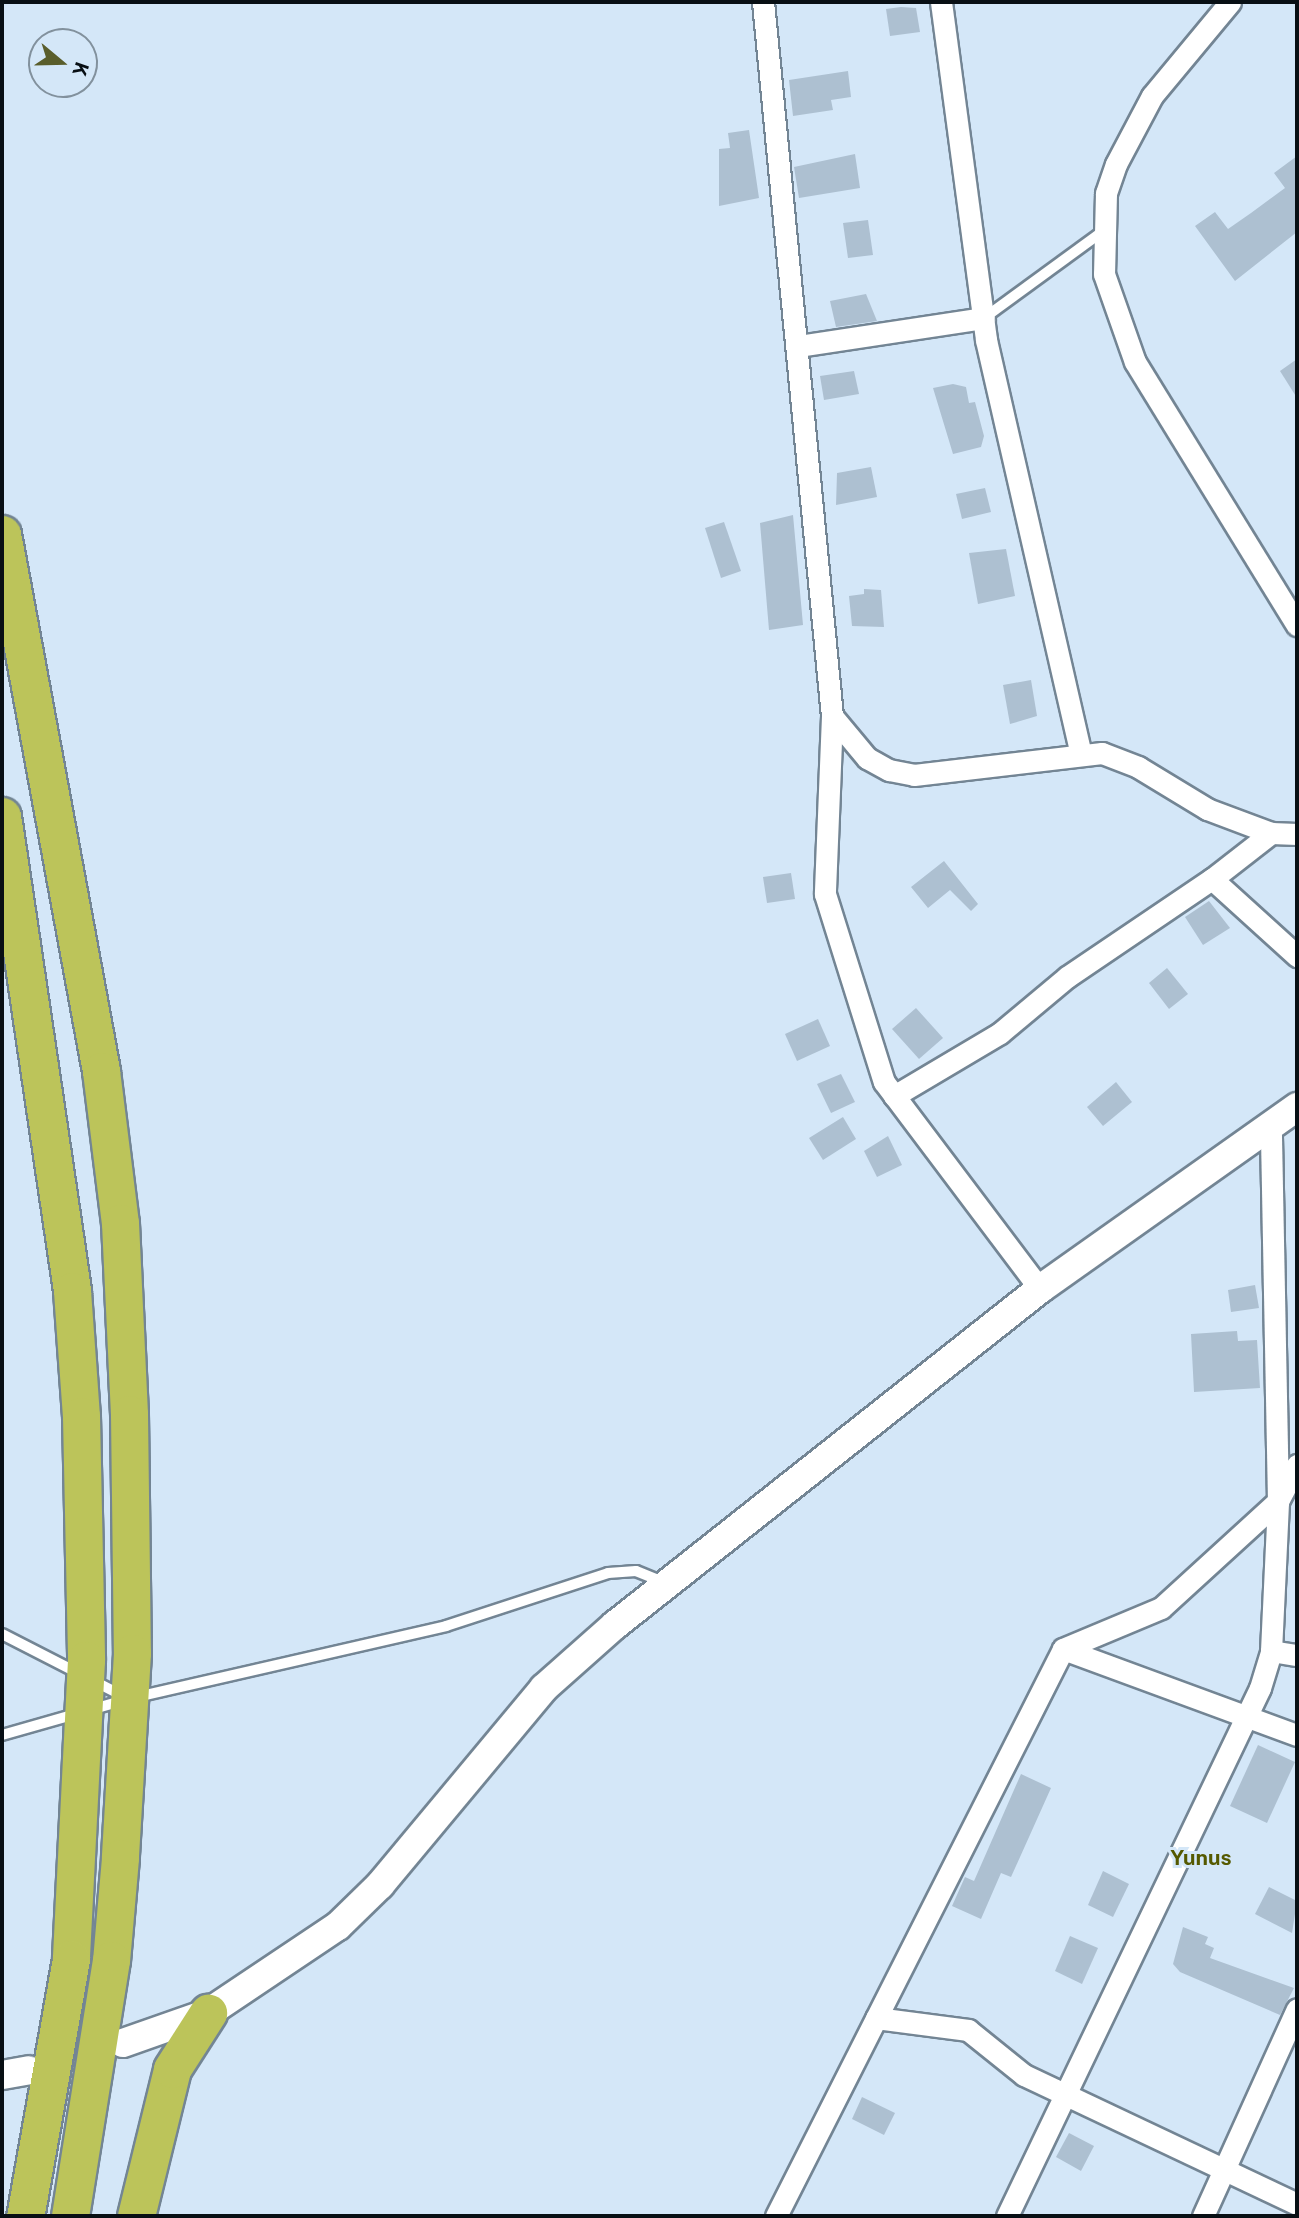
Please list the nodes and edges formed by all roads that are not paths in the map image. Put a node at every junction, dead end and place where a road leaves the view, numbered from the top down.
1 (763, 2) edge
2 (941, 2) edge
3 (1230, 2) edge
4 (1102, 232) junction
5 (984, 318) junction
6 (798, 346) junction
7 (2, 534) edge
8 (1297, 625) edge
9 (832, 716) junction
10 (1080, 751) junction
11 (2, 816) edge
12 (1271, 833) junction
13 (1297, 834) edge
14 (1212, 879) junction
15 (1297, 956) edge
16 (894, 1096) junction
17 (1297, 1107) edge
18 (1271, 1127) junction
19 (1040, 1289) junction
20 (1297, 1465) edge
21 (1287, 1494) edge
22 (665, 1583) junction
23 (2, 1634) edge
24 (1063, 1649) junction
25 (1271, 1651) junction
26 (1297, 1655) edge
27 (86, 1695) junction
28 (128, 1699) junction
29 (1246, 1717) junction
30 (2, 1735) edge
31 (1297, 1735) edge
32 (1297, 2009) edge
33 (208, 2012) junction
34 (876, 2018) junction
35 (123, 2043) dead end
36 (29, 2070) dead end
37 (2, 2075) edge
38 (1064, 2096) junction
39 (1225, 2171) junction
40 (1297, 2204) edge
41 (26, 2216) edge
42 (70, 2216) edge
43 (136, 2216) edge
44 (776, 2216) edge
45 (1007, 2216) edge
46 (1203, 2216) edge

1 - 6 street
2 - 5 street
3 - 4 street
4 - 5 lane
4 - 8 street
5 - 6 street
5 - 10 street
6 - 9 street
7 - 28 highway
9 - 10 street
9 - 16 street
10 - 12 street
11 - 27 highway
12 - 13 street
12 - 14 street
14 - 15 street
14 - 16 street
16 - 19 street
17 - 18 street
18 - 19 street
18 - 21 street
19 - 22 street
20 - 21 street
21 - 24 street
21 - 25 street
22 - 28 lane
22 - 33 street
23 - 27 lane
24 - 29 street
24 - 34 street
25 - 26 street
25 - 29 street
27 - 28 lane
27 - 28 lane
27 - 30 lane
27 - 41 highway
28 - 42 highway
29 - 31 street
29 - 38 street
32 - 39 street
33 - 35 street
33 - 43 highway
34 - 38 street
34 - 44 street
36 - 37 street
38 - 39 street
38 - 45 street
39 - 40 street
39 - 46 street

